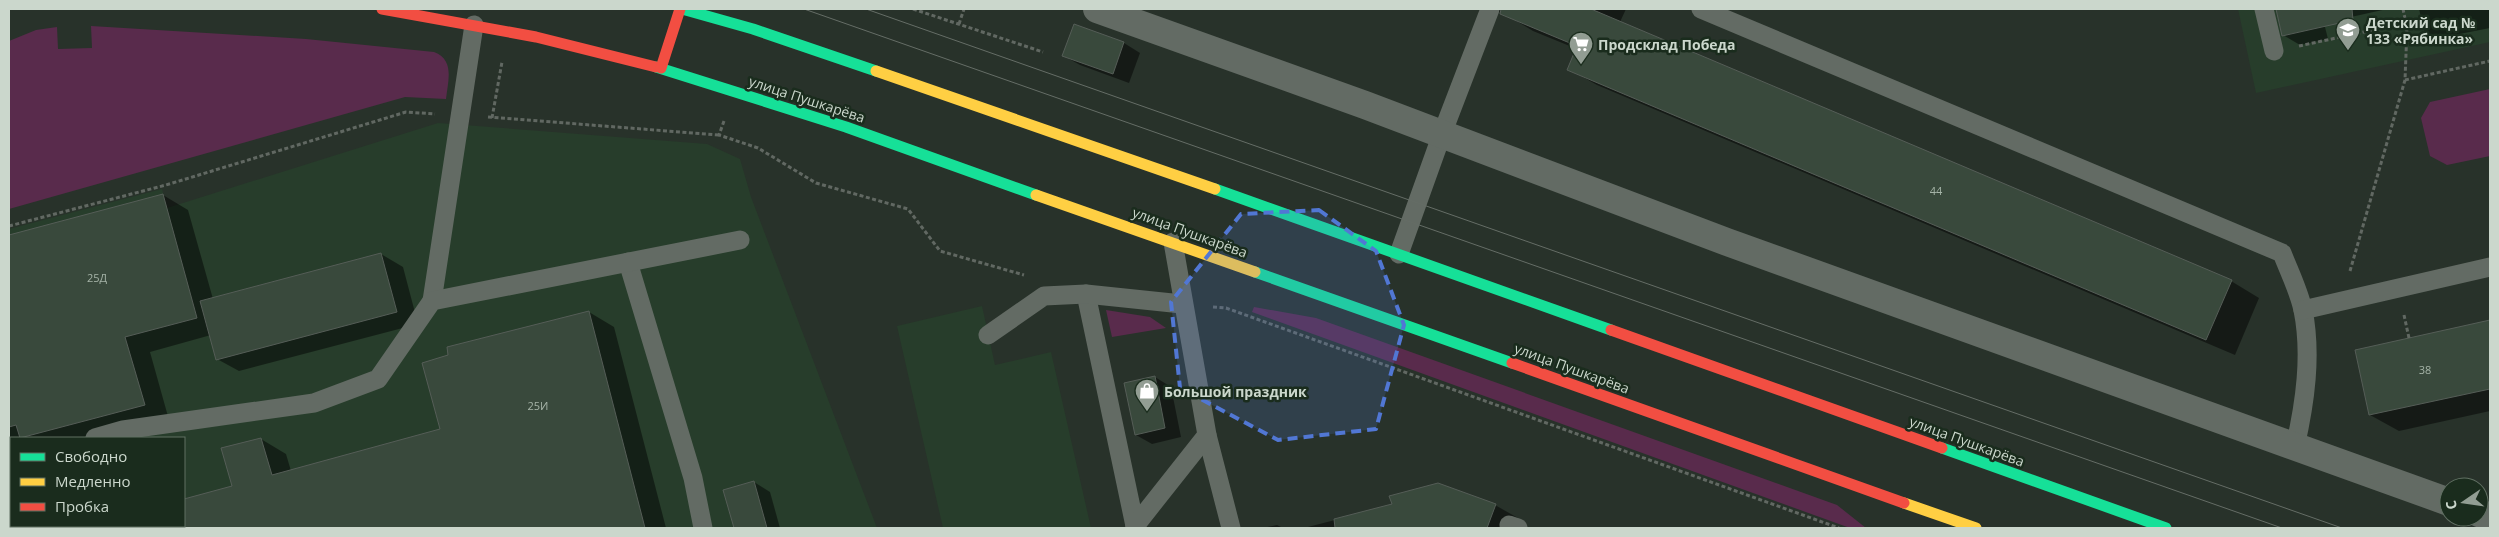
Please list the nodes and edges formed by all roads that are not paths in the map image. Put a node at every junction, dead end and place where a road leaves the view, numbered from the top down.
1 (382, 9) edge
2 (681, 9) edge
3 (1097, 9) edge
4 (1490, 9) edge
5 (1701, 9) edge
6 (2264, 9) edge
7 (474, 25) junction
8 (2274, 51) road end
9 (661, 68) junction
10 (1442, 134) junction
11 (740, 240) dead end
12 (1173, 242) junction
13 (1399, 254) junction
14 (628, 262) junction
15 (2490, 267) edge
16 (1086, 294) junction
17 (432, 301) junction
18 (1182, 304) junction
19 (2303, 310) junction
20 (988, 335) dead end
21 (1208, 435) junction
22 (98, 437) edge
23 (2295, 447) junction
24 (2439, 498) edge
25 (1940, 521) edge
26 (1135, 527) edge
27 (703, 528) edge
28 (1230, 528) edge
29 (1976, 528) edge
30 (2166, 528) edge

1 - 7 main road, улица Пушкарёва
2 - 9 main road
2 - 13 main road, улица Пушкарёва
3 - 10 street
4 - 10 lane
5 - 19 lane
6 - 8 lane
7 - 9 main road, улица Пушкарёва
7 - 17 lane
9 - 12 main road, улица Пушкарёва
10 - 13 lane
10 - 23 street
11 - 14 lane
12 - 18 lane
12 - 25 main road, улица Пушкарёва
13 - 30 main road, улица Пушкарёва
14 - 17 lane
14 - 27 lane
15 - 19 lane
16 - 18 lane
16 - 20 lane
16 - 26 lane
17 - 22 lane
18 - 21 lane
19 - 23 lane
21 - 26 lane
21 - 28 lane
23 - 24 street
25 - 29 main road, улица Пушкарёва

